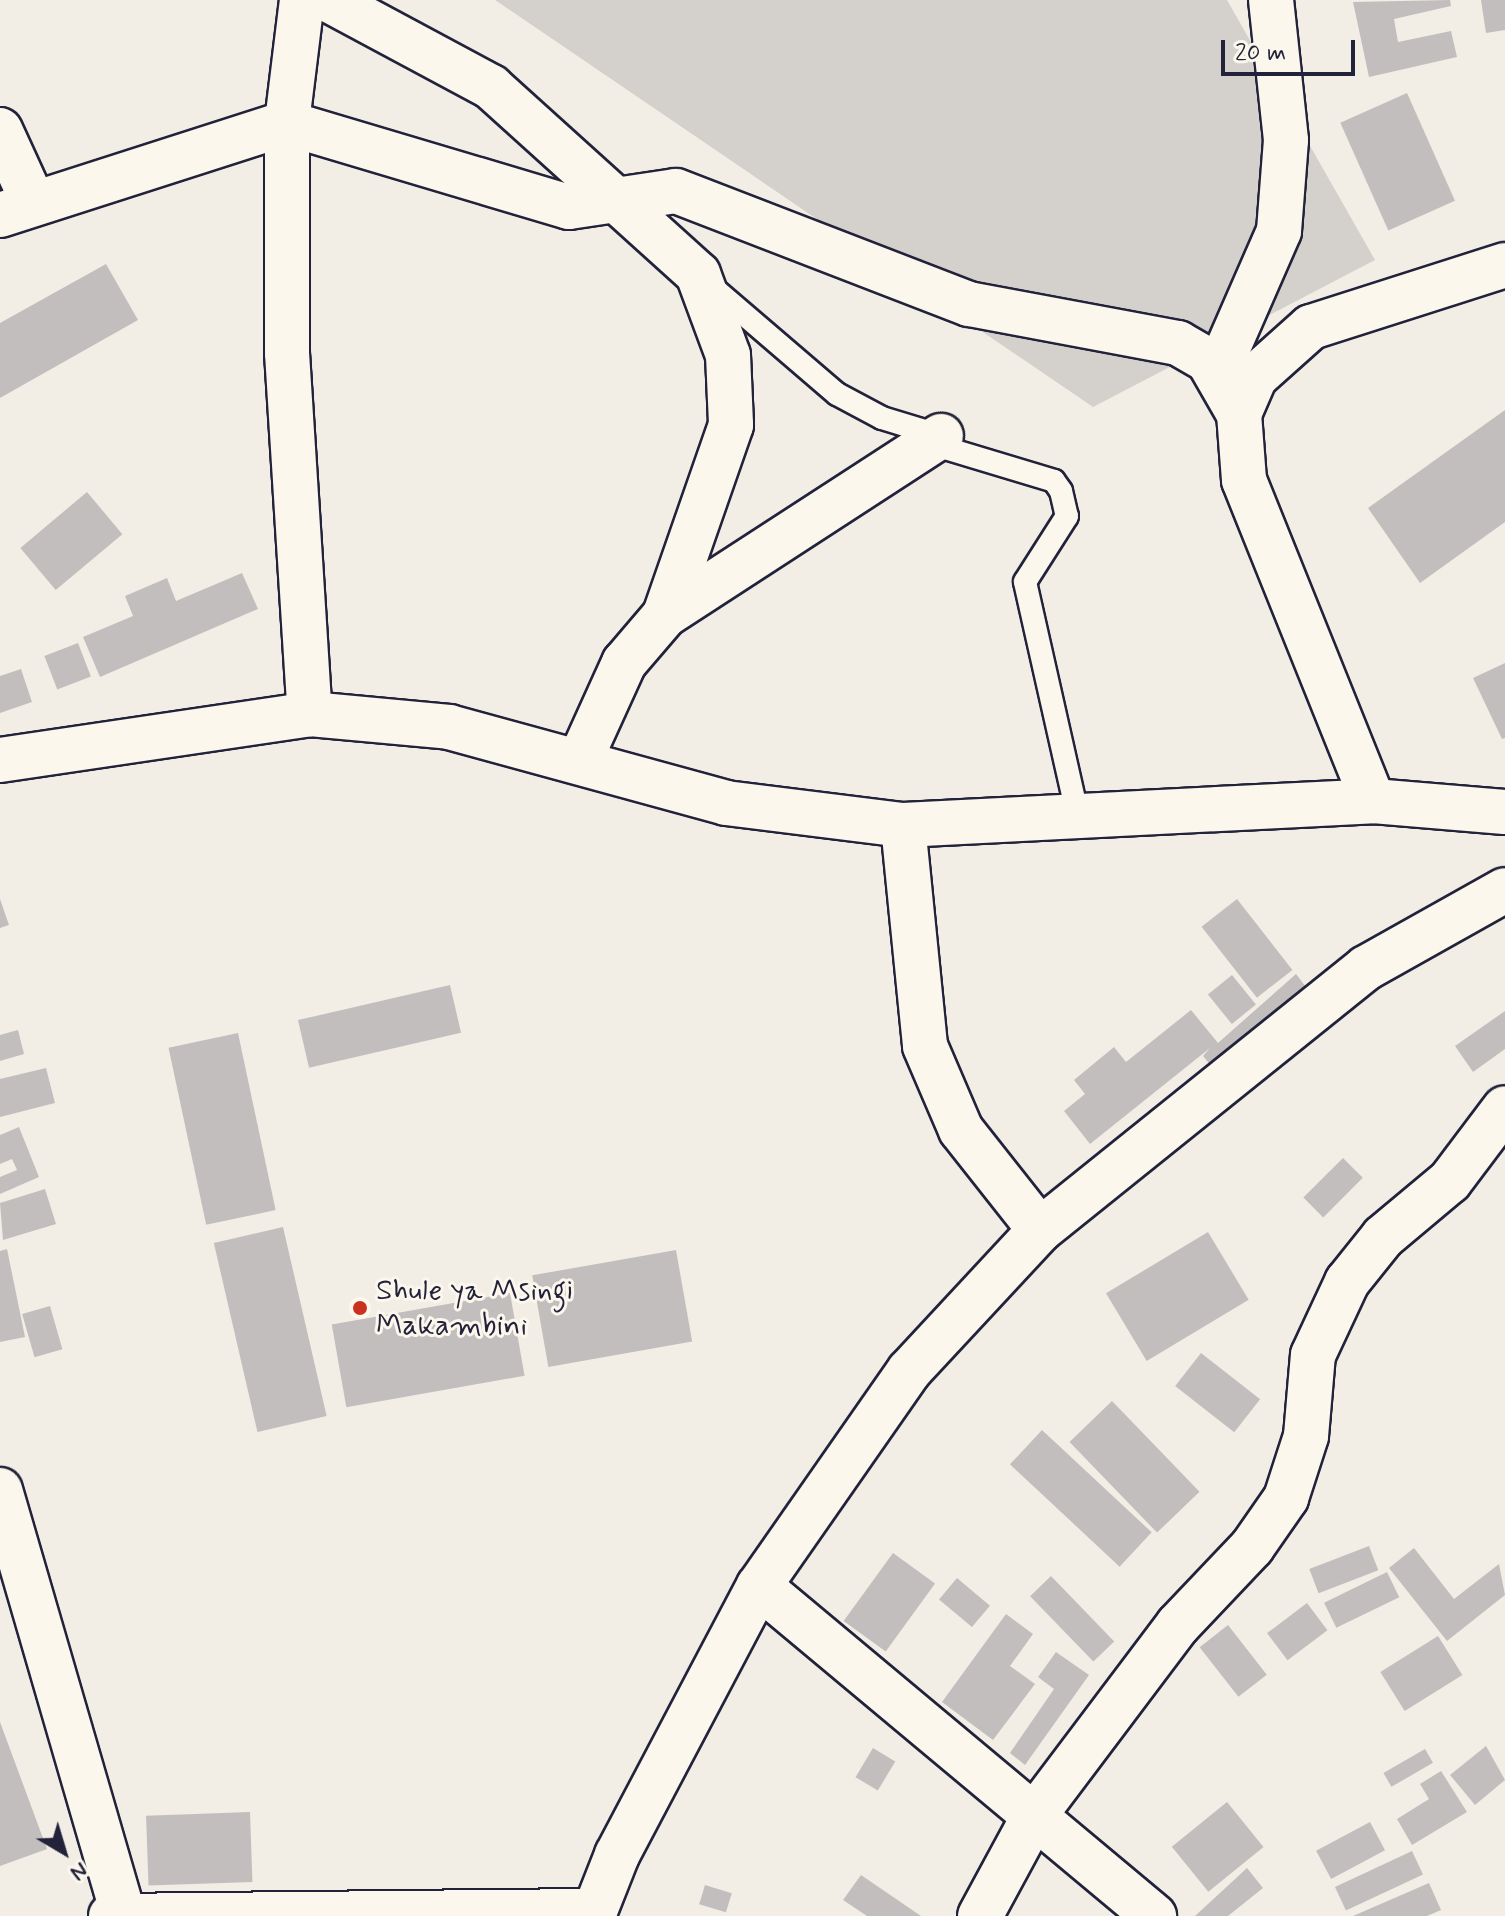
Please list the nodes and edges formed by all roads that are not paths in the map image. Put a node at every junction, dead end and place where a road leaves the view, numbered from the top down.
1 (302, 0) edge
2 (329, 0) edge
3 (1271, 0) edge
4 (287, 123) junction
5 (0, 130) edge
6 (612, 203) junction
7 (16, 209) edge
8 (1505, 265) edge
9 (698, 274) junction
10 (1217, 373) junction
11 (1239, 414) junction
12 (941, 436) junction
13 (665, 615) junction
14 (310, 714) junction
15 (0, 760) edge
16 (580, 760) junction
17 (1373, 801) junction
18 (1505, 812) edge
19 (1078, 817) junction
20 (903, 825) junction
21 (1505, 890) edge
22 (1505, 1108) edge
23 (1040, 1230) junction
24 (0, 1490) edge
25 (759, 1586) junction
26 (1034, 1816) junction
27 (594, 1914) edge
28 (120, 1915) edge
29 (980, 1916) edge
30 (1154, 1916) edge

1 - 4 street
2 - 6 street
3 - 10 street
4 - 6 street
4 - 7 street
4 - 14 street
5 - 7 street
6 - 9 street
6 - 10 street
8 - 11 street
9 - 12 lane
9 - 13 street
10 - 11 street
11 - 17 street
12 - 13 street
12 - 19 lane
13 - 16 street
14 - 15 street
14 - 16 street
16 - 20 street
17 - 18 street
17 - 19 street
19 - 20 street
20 - 23 street
21 - 23 street
22 - 26 street
23 - 25 street
24 - 28 street
25 - 26 street
25 - 27 street
26 - 29 street
26 - 30 street
27 - 28 street

